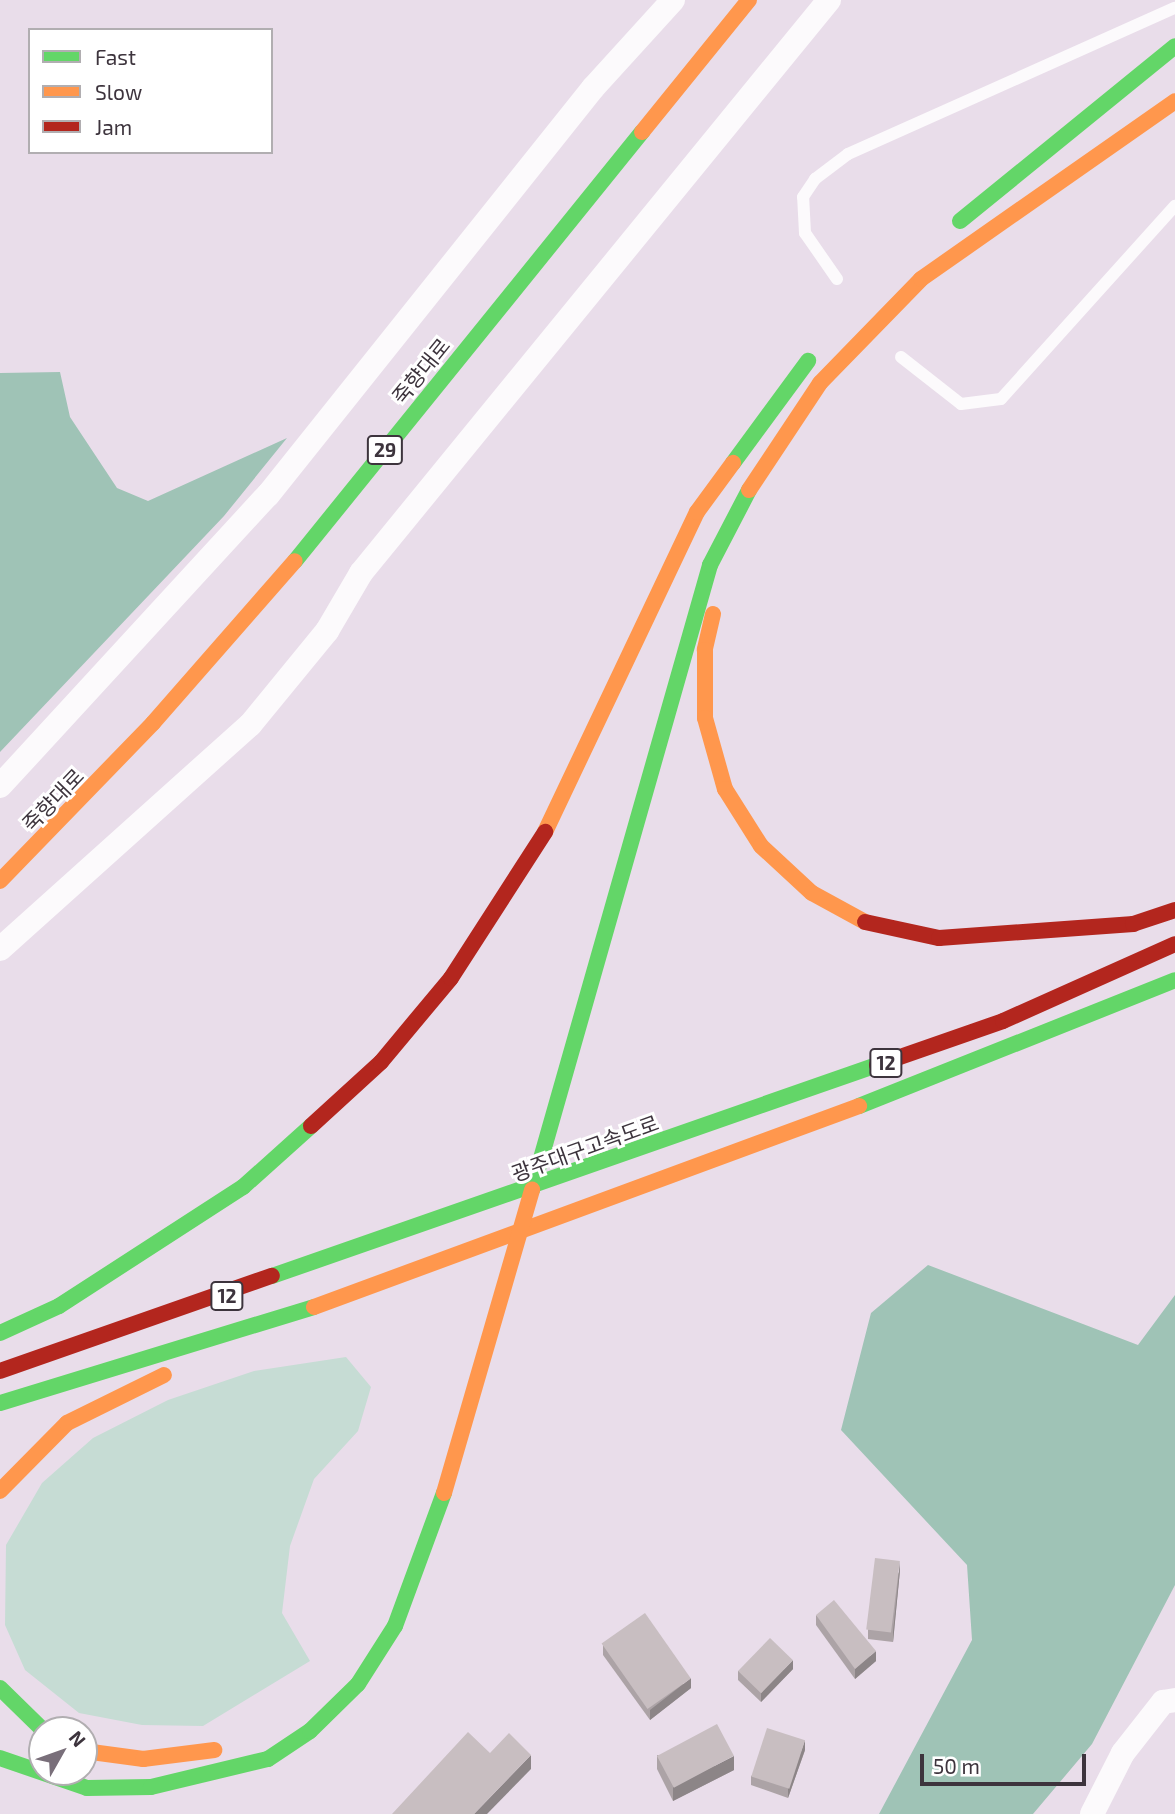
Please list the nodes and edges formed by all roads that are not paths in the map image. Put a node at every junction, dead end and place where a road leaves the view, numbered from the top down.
1 (673, 0) edge
2 (750, 0) edge
3 (829, 0) edge
4 (1175, 8) edge
5 (1175, 46) edge
6 (1175, 101) edge
7 (1175, 206) edge
8 (943, 235) dead end
9 (837, 279) dead end
10 (818, 349) dead end
11 (901, 357) dead end
12 (732, 462) junction
13 (757, 474) junction
14 (680, 597) dead end
15 (0, 786) edge
16 (0, 881) edge
17 (1175, 910) edge
18 (1175, 944) edge
19 (0, 949) edge
20 (1175, 980) edge
21 (512, 1177) dead end
22 (487, 1268) dead end
23 (300, 1312) junction
24 (0, 1333) edge
25 (0, 1371) edge
26 (0, 1403) edge
27 (448, 1411) dead end
28 (0, 1492) edge
29 (376, 1620) dead end
30 (0, 1688) edge
31 (1175, 1700) edge
32 (29, 1716) edge
33 (235, 1745) dead end
34 (98, 1753) edge
35 (0, 1758) edge
36 (1092, 1814) edge

1 - 15 street
2 - 16 main road, 죽향대로 / 29
3 - 19 street
4 - 9 lane
5 - 8 main road
6 - 13 main road
7 - 11 lane
10 - 12 main road
12 - 14 main road
12 - 24 main road
13 - 17 main road
13 - 35 main road
18 - 25 main road, 광주대구고속도로 / 12
20 - 23 main road, 12
21 - 22 main road
23 - 26 main road, 12
23 - 28 main road
27 - 29 main road
30 - 32 main road
31 - 36 street
33 - 34 main road

